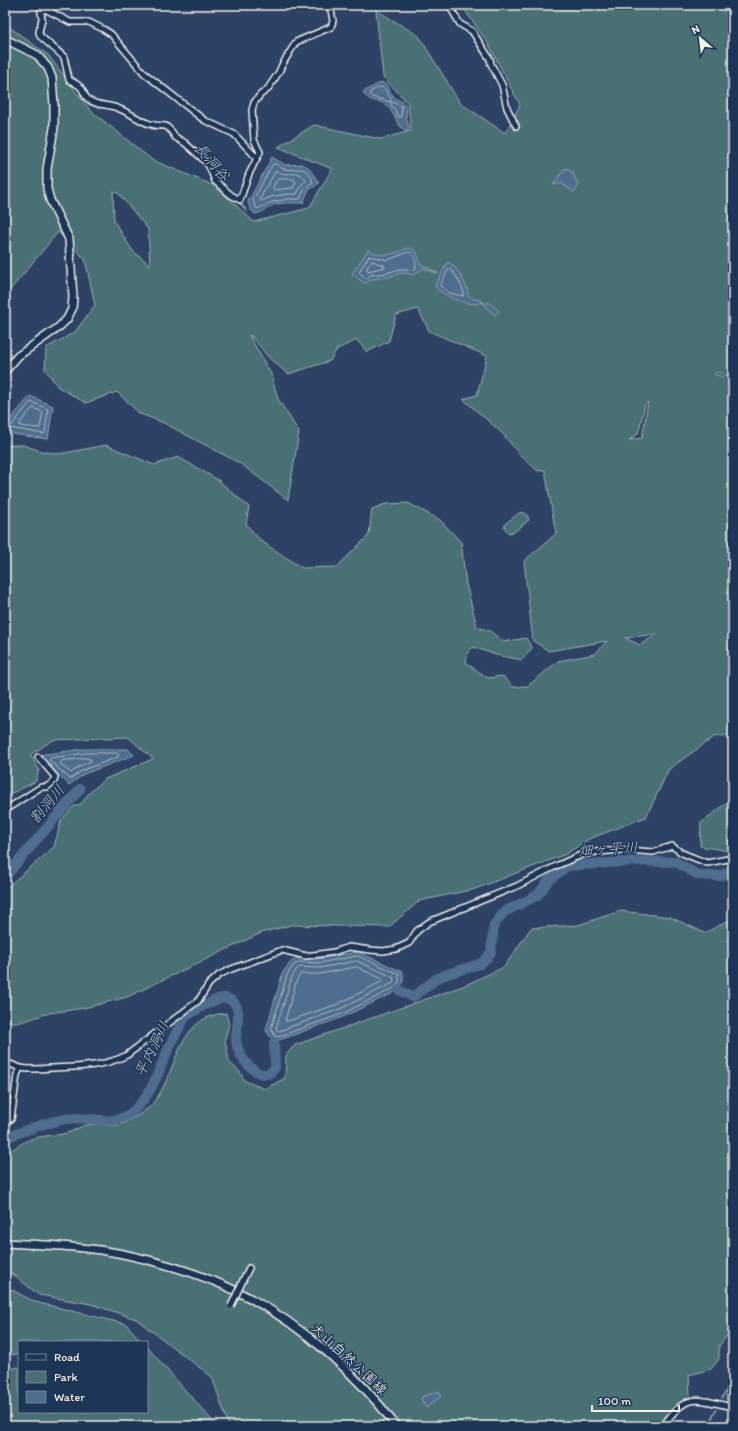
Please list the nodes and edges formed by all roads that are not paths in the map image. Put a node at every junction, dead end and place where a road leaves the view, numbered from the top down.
1 (330, 5) edge
2 (449, 5) edge
3 (41, 7) edge
4 (5, 39) edge
5 (516, 126) dead end
6 (257, 158) junction
7 (5, 371) edge
8 (38, 757) dead end
9 (5, 810) edge
10 (733, 858) edge
11 (5, 1062) edge
12 (20, 1068) junction
13 (5, 1118) edge
14 (5, 1244) edge
15 (249, 1268) dead end
16 (231, 1306) dead end
17 (733, 1407) edge
18 (396, 1426) edge
19 (663, 1426) edge

1 - 6 street
2 - 5 street
3 - 6 street
3 - 6 street
4 - 7 main road
8 - 9 street
10 - 12 street
11 - 12 street
12 - 13 street
14 - 18 main road, 犬山自然公園線
15 - 16 street, bridge
17 - 19 street

